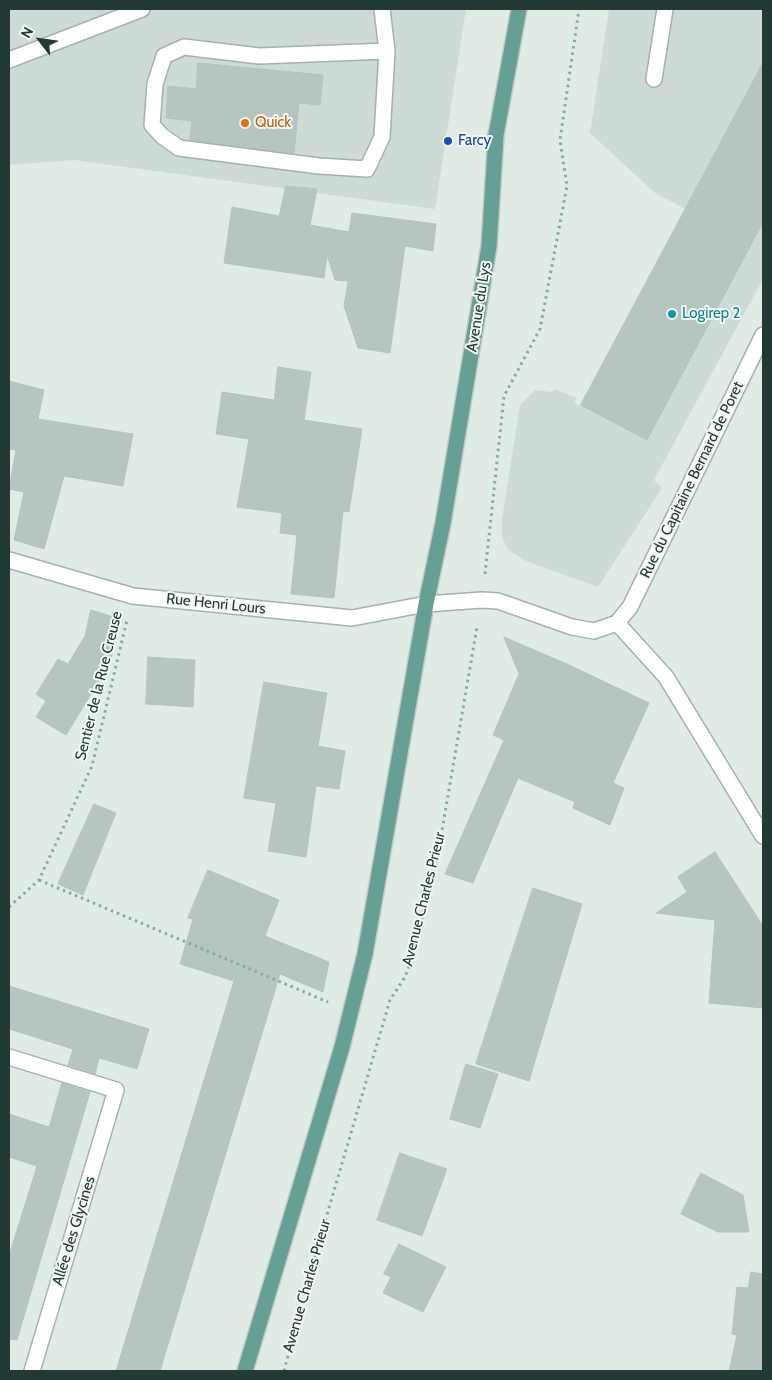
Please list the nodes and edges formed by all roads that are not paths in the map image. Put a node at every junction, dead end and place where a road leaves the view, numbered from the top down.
1 (142, 9) edge
2 (382, 9) edge
3 (519, 9) edge
4 (665, 9) edge
5 (387, 51) junction
6 (9, 60) edge
7 (654, 79) dead end
8 (763, 335) edge
9 (9, 560) edge
10 (426, 604) junction
11 (617, 623) junction
12 (763, 836) edge
13 (9, 1057) edge
14 (32, 1371) edge
15 (245, 1371) edge

1 - 6 street
2 - 5 street
3 - 10 main road, Avenue du Lys
4 - 7 street
5 - 5 street
8 - 11 street, Rue du Capitaine Bernard de Poret
9 - 10 street, Rue Henri Lours
10 - 11 street, Rue Henri Lours
10 - 15 main road
11 - 12 street
13 - 14 street, Allée des Glycines

